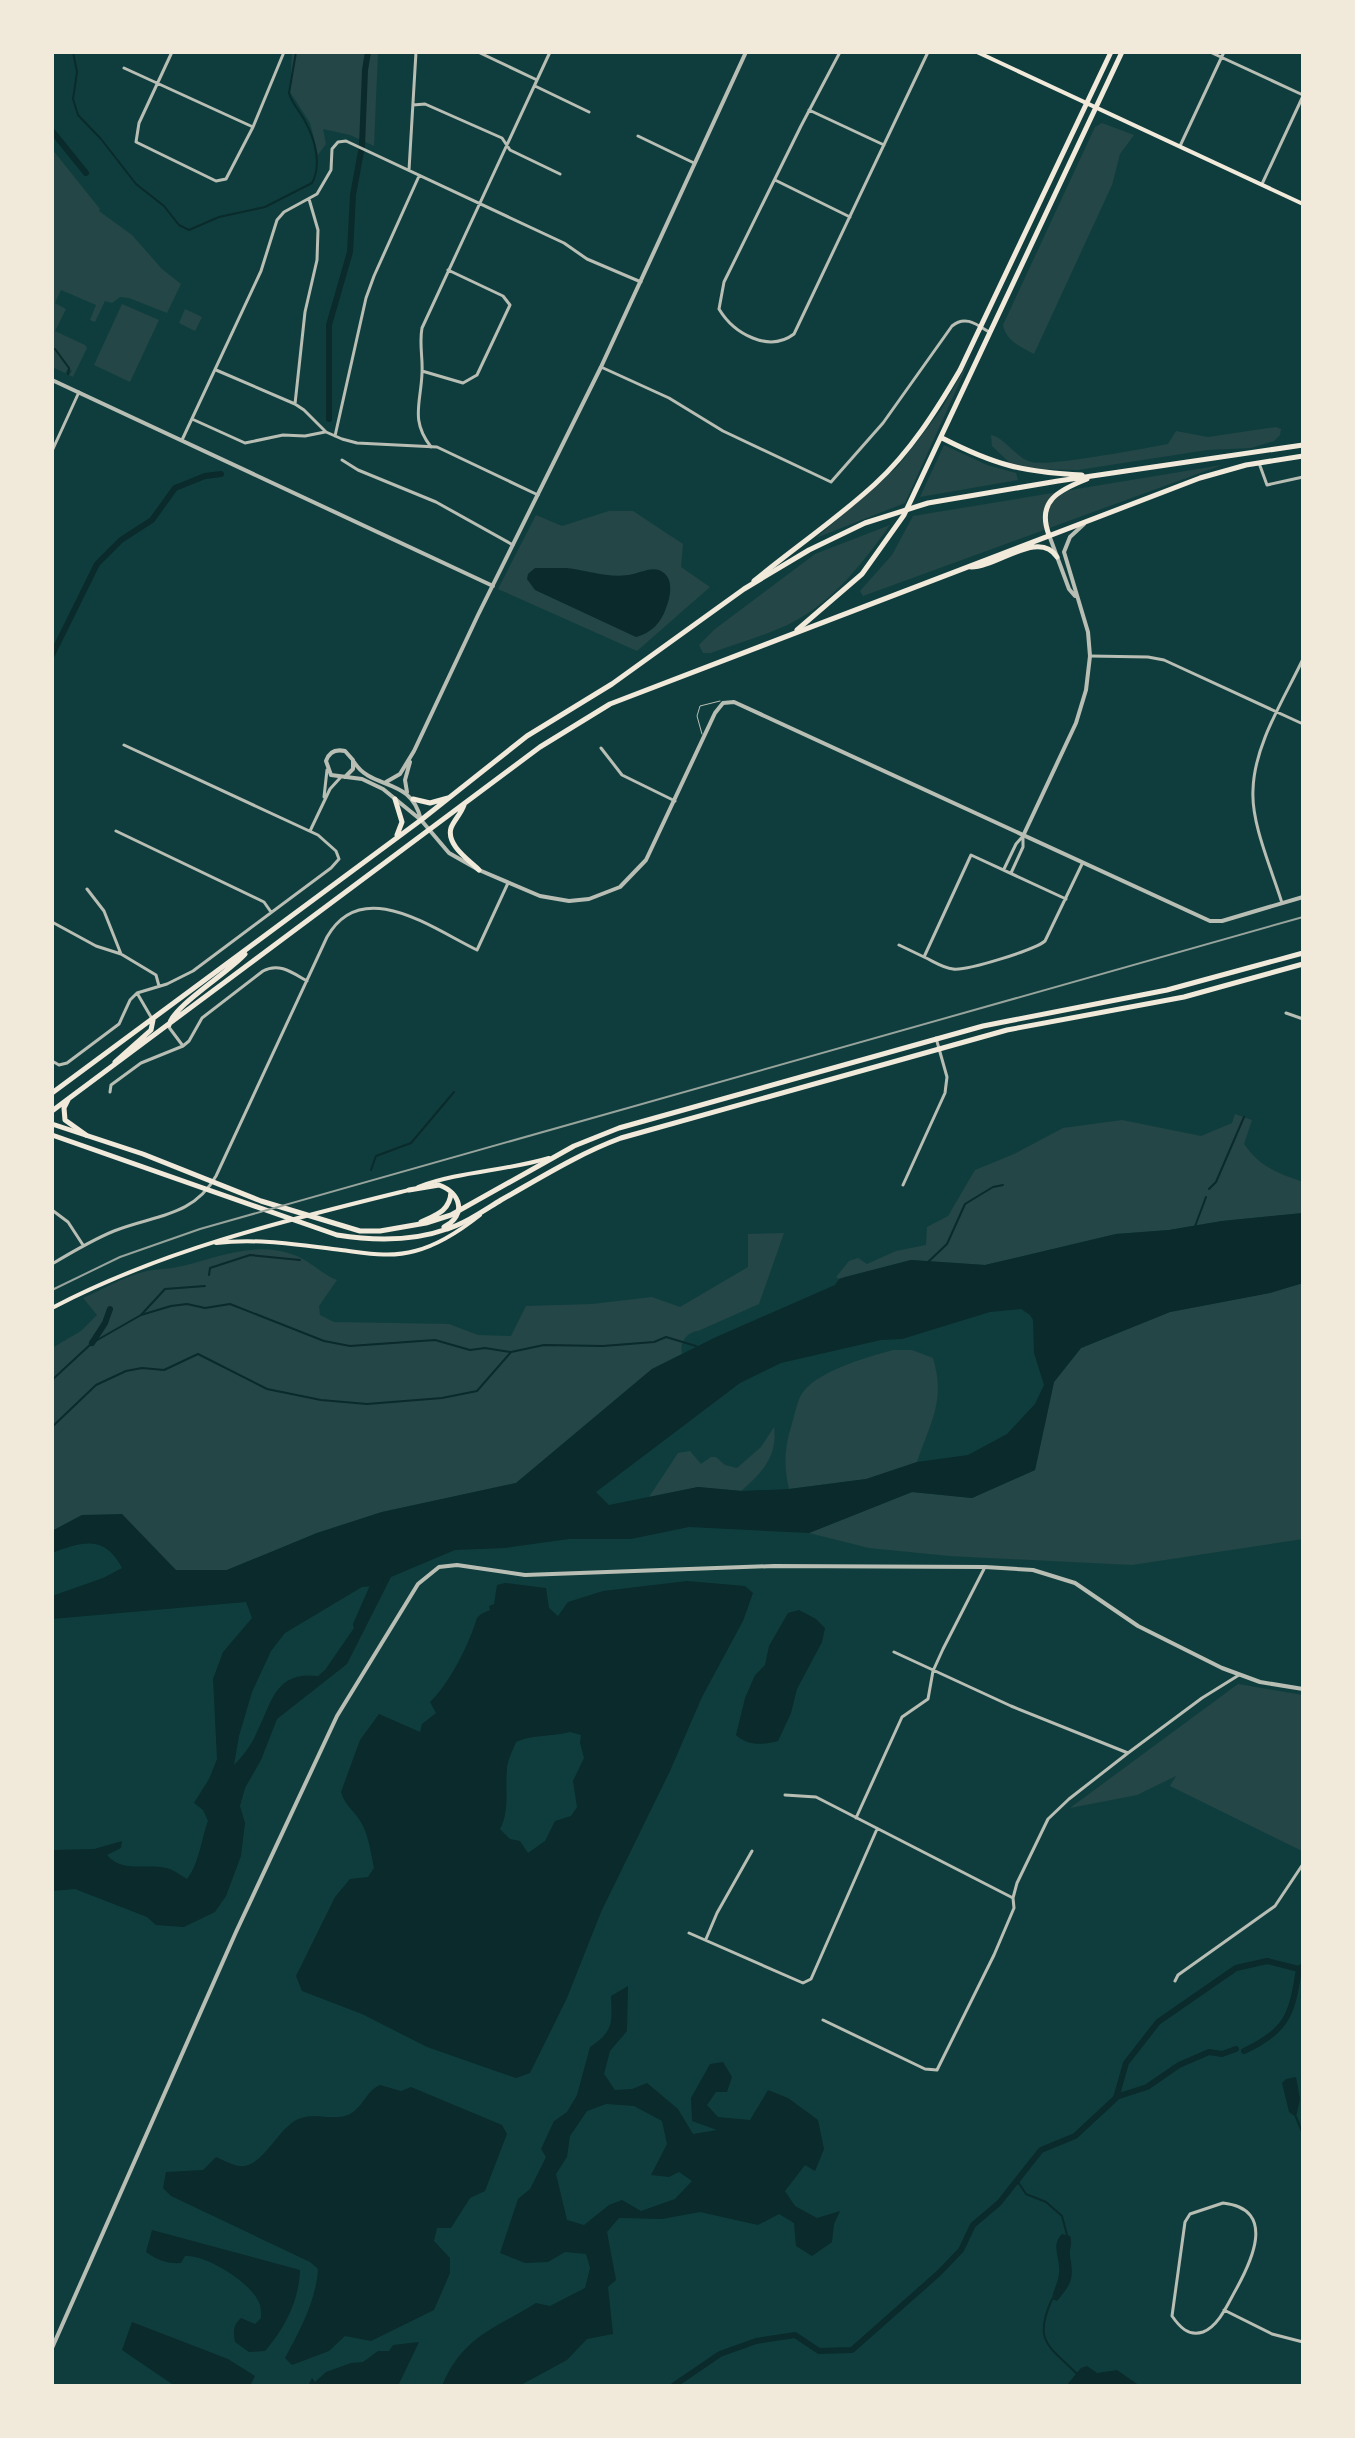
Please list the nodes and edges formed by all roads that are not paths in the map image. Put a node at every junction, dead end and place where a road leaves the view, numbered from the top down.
1 (172, 52) edge
2 (284, 52) edge
3 (416, 52) edge
4 (478, 52) edge
5 (550, 52) edge
6 (746, 52) edge
7 (840, 52) edge
8 (928, 52) edge
9 (978, 52) edge
10 (1111, 52) edge
11 (1210, 52) edge
12 (1224, 52) edge
13 (1120, 54) edge
14 (1221, 57) junction
15 (124, 68) dead end
16 (537, 80) junction
17 (158, 82) junction
18 (535, 86) junction
19 (1303, 96) edge
20 (1087, 103) junction
21 (413, 105) junction
22 (1096, 107) junction
23 (809, 110) junction
24 (589, 112) dead end
25 (253, 127) junction
26 (638, 136) dead end
27 (507, 145) junction
28 (884, 145) junction
29 (1180, 146) junction
30 (694, 163) junction
31 (409, 170) junction
32 (560, 174) dead end
33 (419, 176) junction
34 (775, 180) junction
35 (1262, 184) junction
36 (309, 199) junction
37 (479, 204) junction
38 (1303, 204) edge
39 (850, 217) junction
40 (448, 270) junction
41 (641, 282) junction
42 (981, 327) junction
43 (991, 333) junction
44 (601, 367) junction
45 (215, 370) junction
46 (422, 371) junction
47 (52, 380) edge
48 (79, 392) junction
49 (295, 404) junction
50 (192, 419) junction
51 (326, 432) junction
52 (335, 436) junction
53 (942, 438) junction
54 (182, 440) junction
55 (1303, 445) edge
56 (431, 447) junction
57 (52, 451) edge
58 (1303, 456) edge
59 (342, 460) dead end
60 (1259, 463) junction
61 (1095, 475) junction
62 (1303, 477) edge
63 (538, 495) junction
64 (1089, 519) junction
65 (1049, 535) junction
66 (513, 545) junction
67 (1057, 557) junction
68 (966, 566) junction
69 (493, 586) junction
70 (744, 589) junction
71 (1076, 598) junction
72 (797, 630) junction
73 (1090, 656) junction
74 (1303, 659) edge
75 (727, 701) junction
76 (1278, 713) junction
77 (1303, 724) edge
78 (703, 738) junction
79 (124, 745) dead end
80 (601, 748) dead end
81 (414, 751) junction
82 (353, 760) junction
83 (327, 770) junction
84 (342, 778) junction
85 (386, 782) junction
86 (411, 797) junction
87 (395, 799) junction
88 (449, 799) junction
89 (675, 801) junction
90 (465, 803) junction
91 (322, 804) junction
92 (421, 820) junction
93 (116, 831) dead end
94 (310, 831) junction
95 (430, 831) junction
96 (1023, 836) junction
97 (394, 840) junction
98 (1082, 863) junction
99 (1004, 869) junction
100 (479, 870) junction
101 (1011, 873) junction
102 (508, 883) junction
103 (87, 889) dead end
104 (1303, 897) edge
105 (1066, 899) junction
106 (1282, 903) junction
107 (271, 912) junction
108 (52, 922) edge
109 (899, 945) dead end
110 (253, 946) junction
111 (1303, 953) edge
112 (121, 954) junction
113 (924, 957) junction
114 (1303, 964) edge
115 (307, 981) junction
116 (159, 986) junction
117 (137, 993) junction
118 (1286, 1013) dead end
119 (1303, 1019) edge
120 (153, 1020) junction
121 (168, 1026) junction
122 (936, 1038) junction
123 (183, 1046) junction
124 (939, 1048) junction
125 (52, 1061) edge
126 (111, 1068) junction
127 (86, 1084) junction
128 (110, 1092) dead end
129 (52, 1093) edge
130 (708, 1103) junction
131 (52, 1111) edge
132 (711, 1113) junction
133 (52, 1124) edge
134 (52, 1135) edge
135 (86, 1135) junction
136 (560, 1154) junction
137 (903, 1185) dead end
138 (409, 1190) junction
139 (451, 1191) junction
140 (501, 1200) junction
141 (52, 1210) edge
142 (459, 1211) junction
143 (409, 1227) junction
144 (428, 1233) junction
145 (84, 1245) junction
146 (198, 1246) junction
147 (52, 1264) edge
148 (52, 1308) edge
149 (985, 1567) junction
150 (894, 1652) dead end
151 (933, 1671) junction
152 (1239, 1675) junction
153 (1303, 1689) edge
154 (1128, 1753) junction
155 (785, 1795) dead end
156 (856, 1818) junction
157 (877, 1829) junction
158 (752, 1851) dead end
159 (1303, 1864) edge
160 (1013, 1898) junction
161 (689, 1933) dead end
162 (705, 1941) junction
163 (1175, 1981) dead end
164 (823, 2020) dead end
165 (1224, 2310) junction
166 (1303, 2342) edge
167 (52, 2348) edge

1 - 17 street
2 - 25 street
3 - 21 street
4 - 16 street
5 - 16 street
6 - 30 street
7 - 23 street
8 - 28 street
9 - 20 main road
10 - 20 main road
11 - 14 street
12 - 14 street
13 - 22 main road
14 - 19 street
14 - 29 street
15 - 17 street
16 - 18 street
17 - 25 street
17 - 25 street
18 - 24 street
18 - 27 street
19 - 35 street
20 - 22 main road
20 - 42 main road
21 - 27 street
21 - 31 street
22 - 29 main road
22 - 43 main road
23 - 28 street
23 - 34 street
26 - 30 street
27 - 32 street
27 - 37 street
28 - 39 street
29 - 35 main road
30 - 41 street
31 - 33 street
31 - 36 street
33 - 37 street
33 - 52 street
34 - 39 street
34 - 39 street
35 - 38 main road
36 - 45 street
36 - 49 street
37 - 40 street
37 - 41 street
40 - 46 street
40 - 46 street
41 - 44 street
42 - 43 street
42 - 44 street
42 - 70 main road
43 - 53 main road
44 - 63 street
45 - 49 street
45 - 50 street
46 - 56 street
47 - 48 street
48 - 54 street
48 - 57 street
49 - 51 street
50 - 51 street
50 - 54 street
51 - 52 street
52 - 56 street
53 - 61 main road
53 - 72 main road
54 - 69 street
55 - 61 main road
56 - 63 street
58 - 60 main road
59 - 66 street
60 - 62 street
60 - 64 main road
61 - 65 main road
61 - 70 main road
63 - 66 street
64 - 65 main road
64 - 71 street
65 - 67 street
65 - 68 main road
66 - 69 street
67 - 68 main road
67 - 71 street
68 - 72 main road
69 - 81 street
70 - 88 main road
71 - 73 street
72 - 90 main road
73 - 76 street
73 - 96 street
74 - 76 street
75 - 78 street
75 - 78 lane
75 - 96 street
76 - 77 street
76 - 106 street
78 - 89 street
79 - 94 street
80 - 89 street
81 - 85 street
81 - 86 street
82 - 83 street
82 - 84 street
82 - 85 street
83 - 84 street
83 - 91 street
84 - 87 street
84 - 91 street
85 - 86 street
86 - 88 main road
86 - 92 street
87 - 92 street
87 - 97 main road
88 - 92 main road
89 - 102 street
90 - 95 main road
90 - 100 main road
91 - 94 street
92 - 95 street
92 - 97 main road
93 - 107 street
94 - 107 street
95 - 100 street
95 - 121 main road
96 - 98 street
96 - 99 street
96 - 101 street
97 - 110 main road
98 - 105 street
98 - 106 street
99 - 101 street
99 - 113 street
100 - 102 street
101 - 105 street
102 - 115 street
103 - 112 street
104 - 106 street
105 - 113 street
107 - 116 street
108 - 112 street
109 - 113 street
110 - 120 main road
110 - 121 main road
111 - 122 main road
112 - 116 street
114 - 124 main road
115 - 123 street
115 - 145 street
116 - 117 street
117 - 120 street
117 - 125 street
118 - 119 street
120 - 126 main road
120 - 129 main road
121 - 123 street
121 - 126 main road
122 - 124 street
122 - 130 main road
123 - 128 street
124 - 132 main road
124 - 137 street
126 - 127 main road
127 - 131 main road
127 - 135 main road
130 - 132 main road
130 - 136 main road
132 - 140 main road
133 - 135 main road
134 - 144 main road
135 - 143 main road
136 - 138 main road
136 - 142 main road
138 - 139 main road
138 - 146 main road
139 - 142 main road
139 - 143 main road
140 - 144 main road
140 - 146 main road
141 - 145 street
142 - 143 main road
142 - 144 main road
145 - 147 street
146 - 148 main road
149 - 151 street
149 - 152 street
149 - 167 street
150 - 151 street
151 - 154 street
151 - 156 street
152 - 153 street
152 - 154 street
154 - 160 street
155 - 156 street
156 - 157 street
157 - 160 street
157 - 162 street
158 - 162 street
159 - 163 street
160 - 164 street
161 - 162 street
165 - 165 street
165 - 166 street

